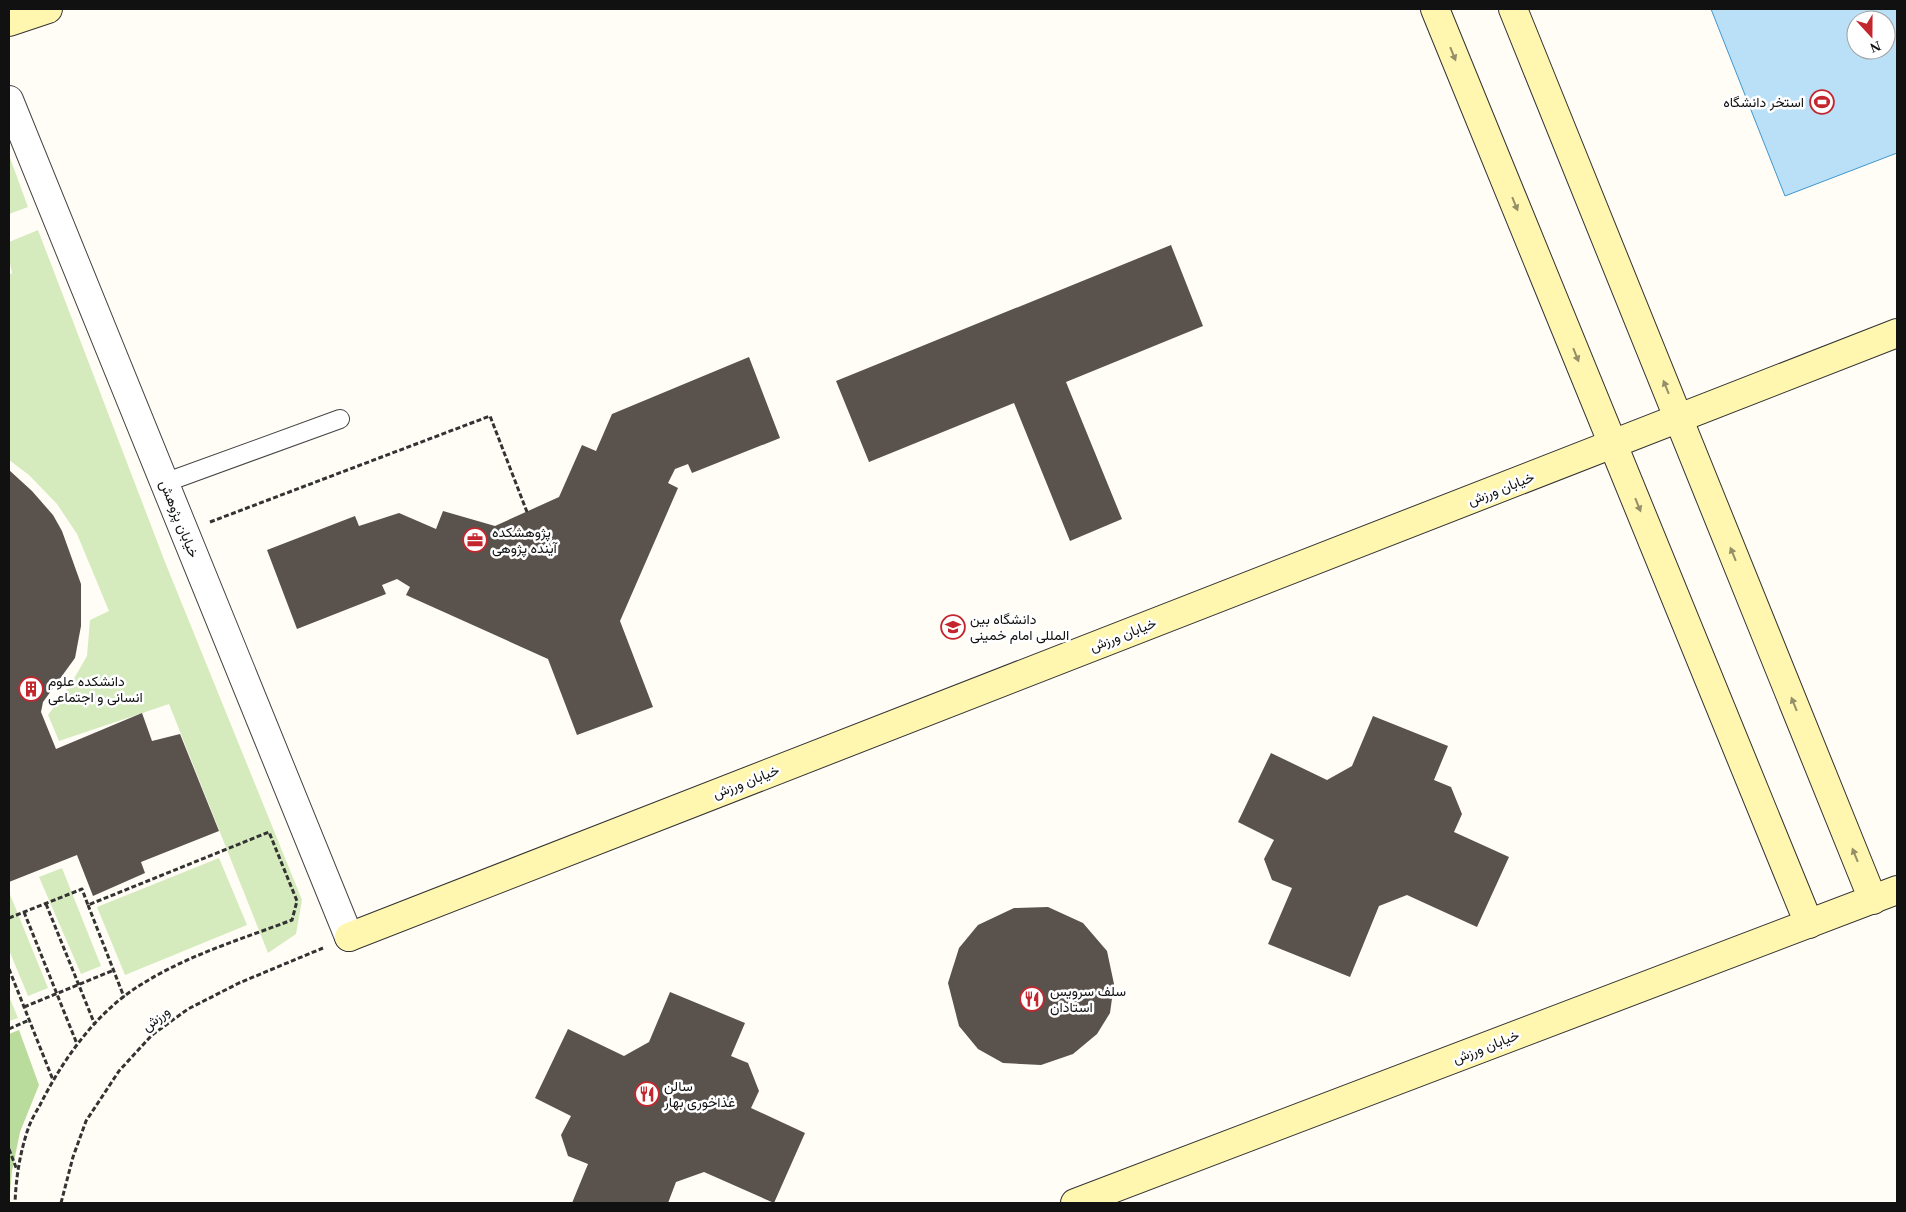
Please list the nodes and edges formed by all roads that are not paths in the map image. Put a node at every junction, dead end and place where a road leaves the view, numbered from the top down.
1 (48, 9) edge
2 (1435, 9) edge
3 (1513, 9) edge
4 (9, 22) edge
5 (9, 100) edge
6 (1897, 333) edge
7 (340, 418) dead end
8 (1679, 419) junction
9 (1613, 445) junction
10 (164, 483) junction
11 (1885, 895) edge
12 (1809, 924) junction
13 (349, 937) joint
14 (1075, 1203) edge

1 - 4 street
2 -> 9 street
8 -> 3 street
5 - 10 street, خیابان پژوهش
6 - 8 street, خیابان ورزش
7 - 10 lane
8 - 9 street, خیابان ورزش
11 -> 8 street
9 -> 12 street
9 - 13 street, خیابان ورزش
10 - 13 street, خیابان پژوهش
11 - 12 street, خیابان ورزش
12 - 14 street, خیابان ورزش

